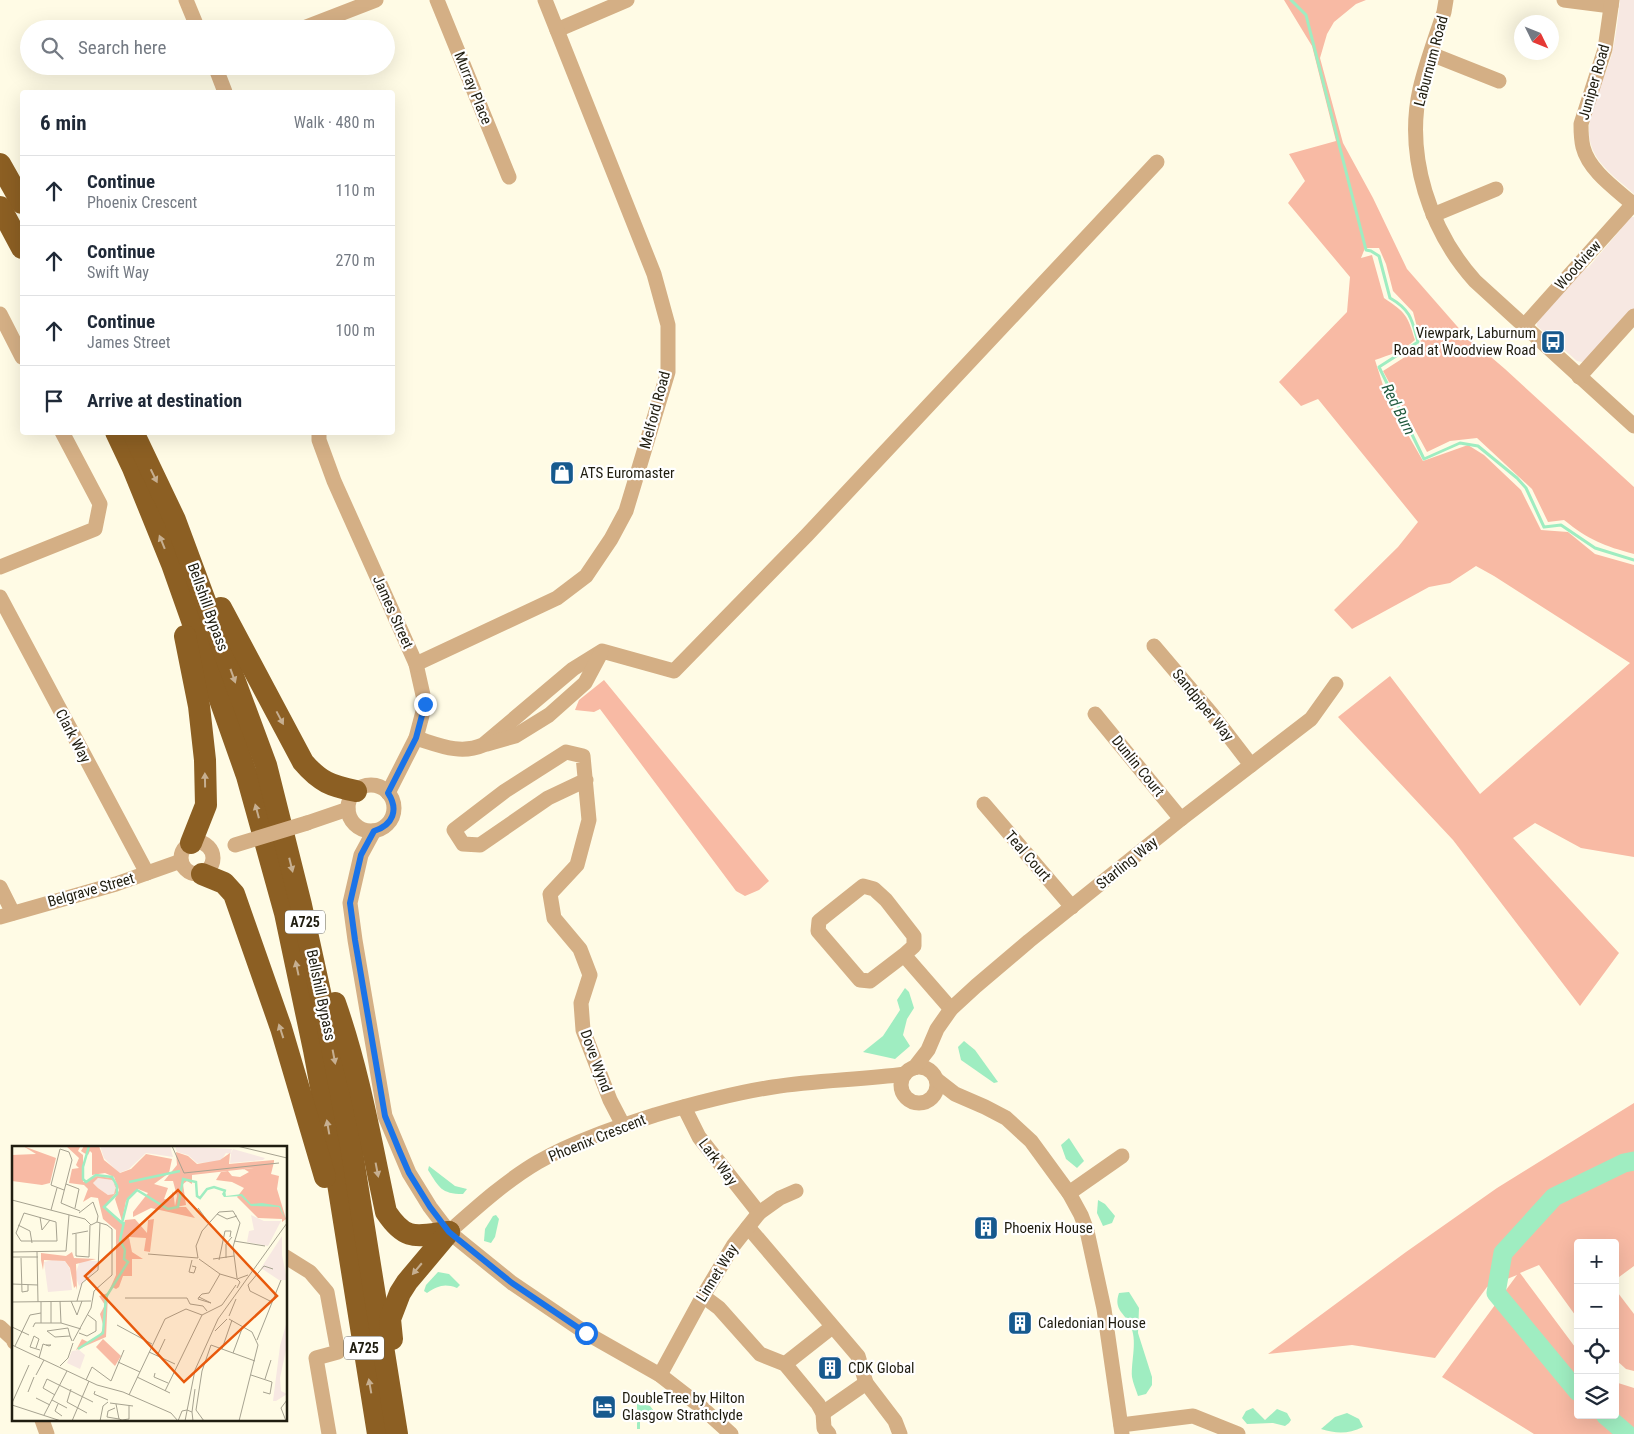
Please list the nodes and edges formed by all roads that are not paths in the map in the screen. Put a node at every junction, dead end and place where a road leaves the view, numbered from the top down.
1 (186, 0) edge
2 (376, 0) edge
3 (437, 0) edge
4 (545, 0) edge
5 (627, 0) edge
6 (1446, 0) edge
7 (1564, 0) edge
8 (1612, 3) edge
9 (194, 20) edge
10 (324, 20) edge
11 (557, 30) junction
12 (1430, 54) junction
13 (218, 75) edge
14 (1499, 80) dead end
15 (224, 90) edge
16 (0, 158) edge
17 (1157, 162) dead end
18 (0, 164) edge
19 (509, 177) dead end
20 (1496, 189) dead end
21 (8, 204) edge
22 (1633, 204) edge
23 (1433, 215) junction
24 (20, 242) edge
25 (0, 314) edge
26 (1634, 316) edge
27 (1523, 327) junction
28 (20, 353) edge
29 (1579, 377) junction
30 (1634, 426) edge
31 (64, 435) edge
32 (117, 435) edge
33 (134, 435) edge
34 (319, 435) edge
35 (175, 520) junction
36 (172, 564) junction
37 (0, 566) edge
38 (0, 598) edge
39 (1154, 646) dead end
40 (416, 664) junction
41 (1336, 684) dead end
42 (1095, 714) dead end
43 (416, 738) junction
44 (1250, 765) junction
45 (586, 780) junction
46 (388, 793) junction
47 (352, 800) junction
48 (984, 804) dead end
49 (1181, 819) junction
50 (374, 831) junction
51 (186, 852) junction
52 (212, 854) junction
53 (147, 873) junction
54 (202, 874) junction
55 (0, 887) edge
56 (301, 905) junction
57 (1072, 907) junction
58 (7, 915) edge
59 (904, 955) junction
60 (951, 1009) junction
61 (928, 1050) junction
62 (909, 1071) junction
63 (874, 1078) junction
64 (934, 1082) junction
65 (903, 1090) junction
66 (684, 1107) junction
67 (622, 1125) junction
68 (1122, 1156) dead end
69 (796, 1191) dead end
70 (1069, 1193) junction
71 (759, 1213) junction
72 (748, 1227) junction
73 (449, 1232) junction
74 (288, 1258) edge
75 (350, 1262) junction
76 (702, 1296) junction
77 (0, 1327) edge
78 (832, 1327) junction
79 (12, 1339) edge
80 (785, 1364) junction
81 (660, 1375) junction
82 (866, 1383) junction
83 (823, 1413) junction
84 (1122, 1429) edge
85 (329, 1434) edge
86 (378, 1434) edge
87 (399, 1434) edge
88 (731, 1434) edge
89 (828, 1434) edge
90 (900, 1434) edge
91 (1238, 1434) edge

1 - 9 street
2 - 10 street
3 - 19 street, Murray Place
4 - 11 street, Melford Road
5 - 11 street
6 - 12 street, Laburnum Road
7 - 8 street
8 - 22 street, Juniper Road
11 - 40 street, Melford Road
12 - 14 street
12 - 23 street, Laburnum Road
13 - 15 street
16 - 21 highway
17 - 43 street
18 - 21 highway
20 - 23 street
21 - 24 highway
22 - 27 street, Woodview
23 - 27 street, Laburnum Road
25 - 28 street
26 - 29 street
27 - 29 street, Laburnum Road
29 - 30 street, Laburnum Road
31 - 37 street
36 -> 32 highway, Bellshill Bypass / A725
33 -> 35 highway, Bellshill Bypass / A725
34 - 40 street, James Street
35 -> 47 highway
35 -> 56 highway, Bellshill Bypass / A725
51 -> 36 highway
75 -> 36 highway, Bellshill Bypass / A725
38 - 53 street, Clark Way
39 - 44 street, Sandpiper Way
40 - 43 street, James Street
41 - 44 street, Starling Way
42 - 49 street, Dunlin Court
43 - 46 street, James Street
44 - 49 street, Starling Way
45 - 45 street, Dove Wynd
45 - 67 street, Dove Wynd
46 - 47 street
46 - 50 street
47 - 50 street
47 - 52 street, bridge
48 - 57 street, Teal Court
49 - 57 street, Starling Way
50 - 73 street
51 - 52 street
51 - 53 street, Belgrave Street
51 - 54 street
52 - 54 street
53 - 58 street, Belgrave Street
75 -> 54 highway
55 - 58 street
56 -> 73 highway
56 -> 87 highway, Bellshill Bypass / A725
57 - 60 street, Starling Way
59 - 59 street
59 - 60 street
60 - 61 street, Starling Way
61 - 62 street, Starling Way
61 - 64 street, Starling Way
62 - 63 street, Phoenix Crescent
62 - 64 street
62 - 65 street
63 - 65 street, Phoenix Crescent
63 - 66 street, Phoenix Crescent
64 - 65 street
64 - 70 street
66 - 67 street, Phoenix Crescent
66 - 71 street, Lark Way
67 - 73 street, Phoenix Crescent
68 - 70 street
69 - 71 street, Linnet Way
70 - 84 street
71 - 72 street, Linnet Way
72 - 76 street, Linnet Way
72 - 78 street
73 - 81 street
73 -> 87 highway
74 - 85 street
86 -> 75 highway, Bellshill Bypass / A725
76 - 80 street
76 - 81 street, Linnet Way
77 - 79 street
78 - 80 street
78 - 82 street
80 - 83 street
81 - 88 street
82 - 83 street
82 - 90 street
83 - 89 street
84 - 91 street

